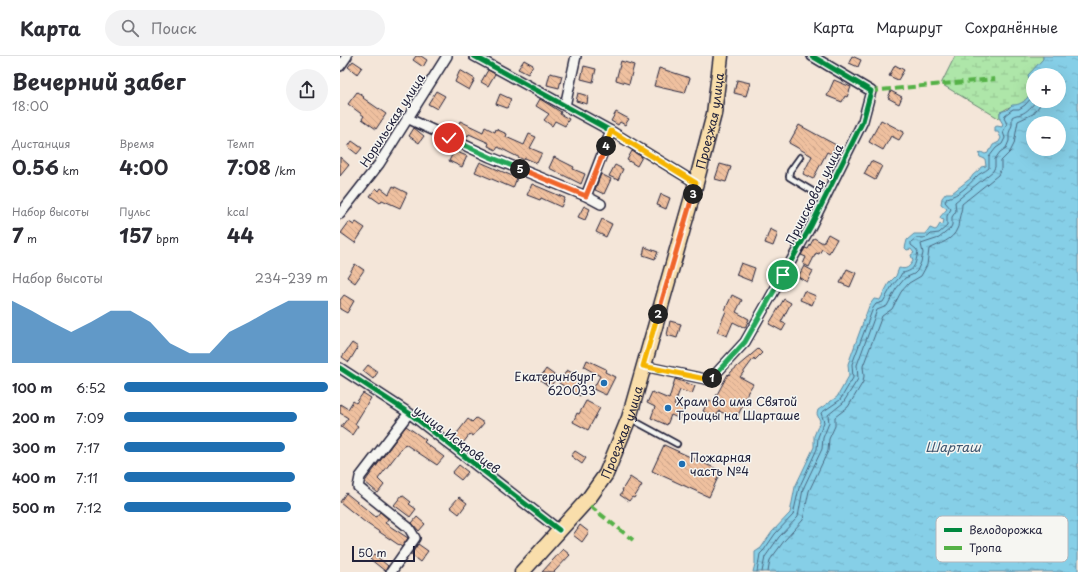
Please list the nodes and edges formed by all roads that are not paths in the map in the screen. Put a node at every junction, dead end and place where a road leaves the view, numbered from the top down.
1 (347, 56) edge
2 (447, 56) edge
3 (474, 56) edge
4 (576, 56) edge
5 (721, 56) edge
6 (812, 56) edge
7 (340, 66) edge
8 (565, 106) junction
9 (407, 118) junction
10 (611, 131) junction
11 (800, 157) dead end
12 (696, 183) junction
13 (586, 196) junction
14 (824, 198) junction
15 (601, 204) dead end
16 (340, 214) edge
17 (643, 366) junction
18 (343, 370) edge
19 (340, 380) edge
20 (409, 414) junction
21 (629, 418) junction
22 (677, 444) dead end
23 (559, 530) junction
24 (391, 572) edge
25 (522, 572) edge

1 - 7 street
2 - 9 street, Норильская улица
3 - 8 street
4 - 8 street
5 - 12 main road, Проезжая улица
6 - 14 street, Приисковая улица
8 - 10 street
9 - 13 street
9 - 16 street, Норильская улица
10 - 12 street
10 - 13 street
11 - 14 lane
12 - 17 main road, Проезжая улица
13 - 15 street
14 - 17 street, Приисковая улица
17 - 21 main road, Проезжая улица
18 - 19 street
18 - 20 street, улица Искровцев
20 - 23 street, улица Искровцев
20 - 24 street
21 - 22 lane
21 - 23 main road, Проезжая улица
23 - 25 main road, Проезжая улица

